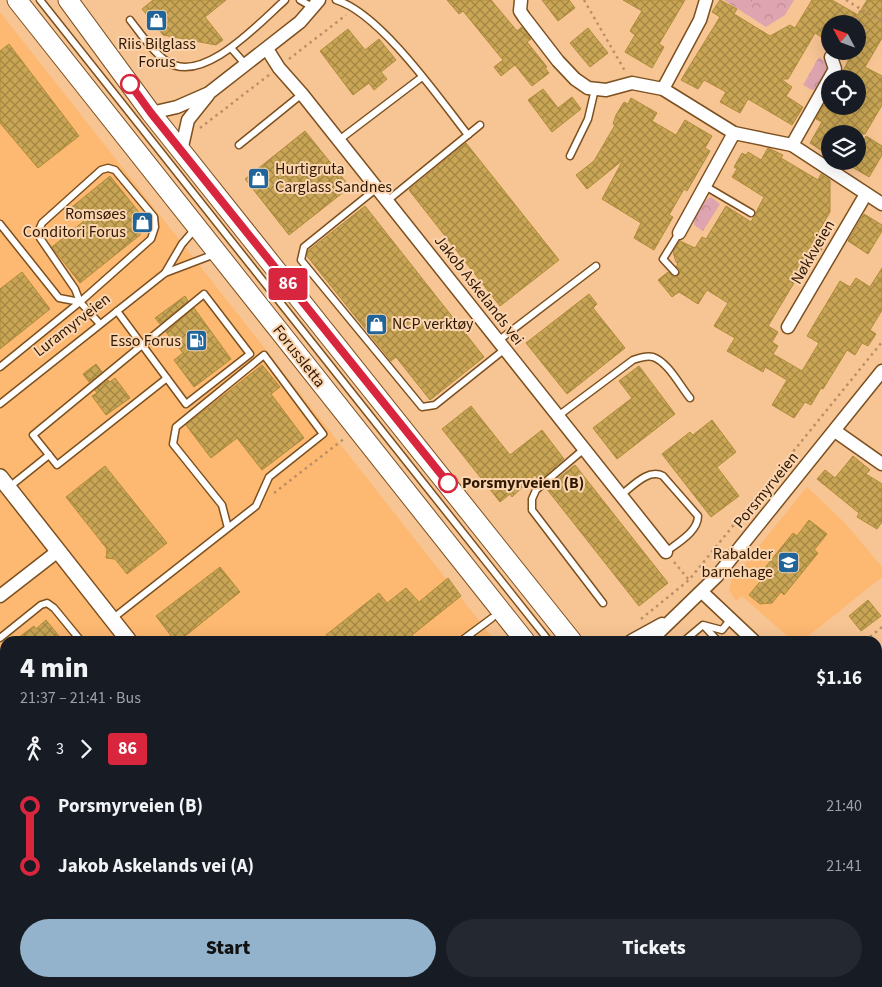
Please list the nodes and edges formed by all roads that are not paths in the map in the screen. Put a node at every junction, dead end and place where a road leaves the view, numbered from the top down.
1 (17, 0) edge
2 (40, 0) edge
3 (68, 0) edge
4 (285, 0) edge
5 (300, 0) edge
6 (336, 0) edge
7 (521, 0) edge
8 (706, 0) edge
9 (317, 4) edge
10 (130, 20) dead end
11 (231, 48) junction
12 (267, 49) junction
13 (832, 60) edge
14 (246, 66) junction
15 (422, 77) junction
16 (595, 89) junction
17 (662, 89) junction
18 (210, 93) junction
19 (302, 94) junction
20 (151, 113) junction
21 (480, 125) dead end
22 (734, 133) junction
23 (468, 135) junction
24 (339, 140) junction
25 (792, 144) junction
26 (239, 145) dead end
27 (181, 151) junction
28 (570, 156) dead end
29 (705, 186) junction
30 (377, 188) junction
31 (866, 194) junction
32 (387, 201) junction
33 (882, 204) edge
34 (751, 213) dead end
35 (0, 224) edge
36 (197, 226) junction
37 (679, 233) joint
38 (218, 253) junction
39 (596, 266) dead end
40 (165, 272) junction
41 (675, 272) dead end
42 (80, 302) junction
43 (117, 311) junction
44 (100, 324) junction
45 (788, 327) dead end
46 (502, 345) junction
47 (143, 346) junction
48 (0, 367) edge
49 (882, 371) edge
50 (167, 378) junction
51 (690, 398) dead end
52 (0, 404) edge
53 (558, 416) junction
54 (835, 431) junction
55 (584, 449) junction
56 (49, 455) junction
57 (882, 464) edge
58 (4, 482) edge
59 (621, 495) junction
60 (228, 528) junction
61 (58, 551) junction
62 (666, 552) joint
63 (702, 592) junction
64 (0, 596) edge
65 (602, 603) dead end
66 (492, 618) dead end
67 (112, 619) junction
68 (731, 619) junction
69 (669, 621) junction
70 (703, 625) junction
71 (2, 636) edge
72 (77, 636) edge
73 (125, 636) edge
74 (468, 636) edge
75 (521, 636) edge
76 (545, 636) edge
77 (568, 636) edge
78 (641, 636) edge
79 (655, 636) edge
80 (690, 636) edge
81 (713, 636) edge
82 (749, 636) edge

1 - 36 main road, Forussletta
2 - 76 lane
3 - 20 main road
4 - 11 lane
5 - 9 lane
6 - 15 lane
7 - 16 street
8 - 17 street
9 - 12 street
10 - 11 lane
11 - 14 lane
12 - 14 street
12 - 19 street, Jakob Askelands vei
13 - 25 street
14 - 18 street
15 - 23 lane
15 - 24 lane
16 - 17 street
16 - 28 lane
17 - 22 street
18 - 20 street
18 - 27 street
19 - 24 street, Jakob Askelands vei
19 - 26 lane
20 - 27 main road
21 - 23 lane
22 - 25 street
22 - 29 street
23 - 32 lane
24 - 30 street, Jakob Askelands vei
25 - 31 street
27 - 77 main road
29 - 34 lane
29 - 37 street
30 - 32 street, Jakob Askelands vei
30 - 46 lane
31 - 33 street
31 - 45 street, Nøkkveien
32 - 46 street, Jakob Askelands vei
35 - 42 lane
36 - 38 main road, Forussletta
36 - 40 lane, Luramyrveien
37 - 41 lane
38 - 40 lane, Luramyrveien
38 - 75 main road, Forussletta
39 - 46 lane
40 - 43 lane, Luramyrveien
42 - 42 lane
42 - 44 lane
42 - 48 lane
43 - 44 lane, Luramyrveien
43 - 47 lane
44 - 52 lane, Luramyrveien
46 - 53 street, Jakob Askelands vei
47 - 50 lane
47 - 50 lane
47 - 56 lane
49 - 54 street, Porsmyrveien
50 - 56 lane
51 - 53 lane
53 - 55 street, Jakob Askelands vei
54 - 57 street
54 - 63 street, Porsmyrveien
55 - 59 street, Jakob Askelands vei
55 - 65 lane
56 - 58 lane
58 - 61 street
59 - 62 street, Jakob Askelands vei
59 - 62 lane
60 - 60 lane
60 - 67 lane
61 - 64 street
61 - 67 street
63 - 68 street
63 - 69 street, Porsmyrveien
66 - 74 lane
67 - 73 street
68 - 70 lane
68 - 82 street
69 - 78 street, Porsmyrveien
69 - 79 street, Porsmyrveien
70 - 80 lane
70 - 81 lane
71 - 72 lane

